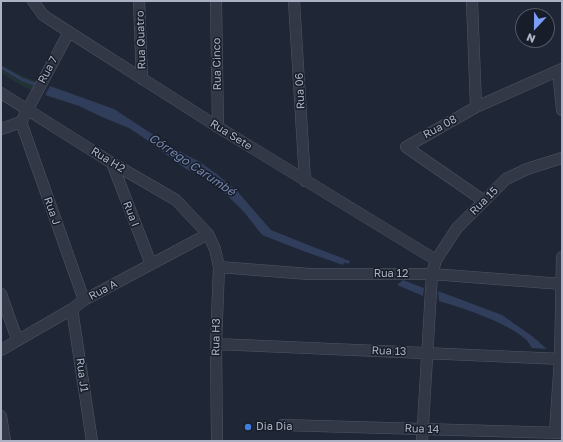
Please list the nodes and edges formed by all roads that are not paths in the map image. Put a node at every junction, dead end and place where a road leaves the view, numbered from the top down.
1 (33, 1) edge
2 (139, 1) edge
3 (216, 1) edge
4 (294, 1) edge
5 (472, 1) edge
6 (69, 32) junction
7 (560, 70) edge
8 (142, 79) junction
9 (1, 93) edge
10 (476, 107) junction
11 (27, 109) junction
12 (562, 110) edge
13 (21, 122) junction
14 (218, 127) junction
15 (1, 129) edge
16 (562, 158) edge
17 (112, 164) junction
18 (305, 181) junction
19 (484, 201) junction
20 (208, 234) junction
21 (562, 257) edge
22 (436, 260) junction
23 (151, 264) junction
24 (219, 267) junction
25 (432, 274) junction
26 (562, 284) edge
27 (1, 294) edge
28 (84, 300) junction
29 (72, 309) junction
30 (17, 340) junction
31 (216, 344) junction
32 (1, 350) edge
33 (427, 353) junction
34 (561, 359) edge
35 (1, 416) edge
36 (282, 424) dead end
37 (423, 429) junction
38 (559, 432) edge
39 (5, 441) edge
40 (92, 441) edge
41 (216, 441) edge
42 (422, 441) edge

1 - 6 street, Rua Sete
2 - 8 street, Rua Quatro
3 - 14 street, Rua Cinco
4 - 18 street, Rua 06
5 - 10 street
6 - 8 street, Rua Sete
6 - 11 street, Rua 7
7 - 10 street, Rua 08
7 - 12 street
8 - 14 street, Rua Sete
9 - 11 street, Rua H2
10 - 19 street, Rua 08
11 - 13 street, Rua 7
11 - 17 street, Rua H2
13 - 15 street
13 - 28 street, Rua J
14 - 18 street, Rua Sete
16 - 19 street, Rua 15
17 - 20 street, Rua H2
17 - 23 street, Rua I
18 - 22 street, Rua Sete
19 - 22 street, Rua 15
20 - 23 street, Rua A
20 - 24 street, Rua H3
21 - 26 street
22 - 25 street, Rua 15
23 - 28 street, Rua A
24 - 25 street, Rua 12
24 - 31 street, Rua H3
25 - 26 street, Rua 12
25 - 33 street, Rua 15
26 - 34 street
27 - 30 street
28 - 29 street, Rua A
29 - 30 street, Rua A
29 - 40 street, Rua J1
30 - 32 street, Rua A
31 - 33 street, Rua 13
31 - 41 street, Rua H3
33 - 34 street, Rua 13
33 - 37 street
34 - 38 street
35 - 39 street
36 - 37 street, Rua 14
37 - 38 street, Rua 14
37 - 42 street

